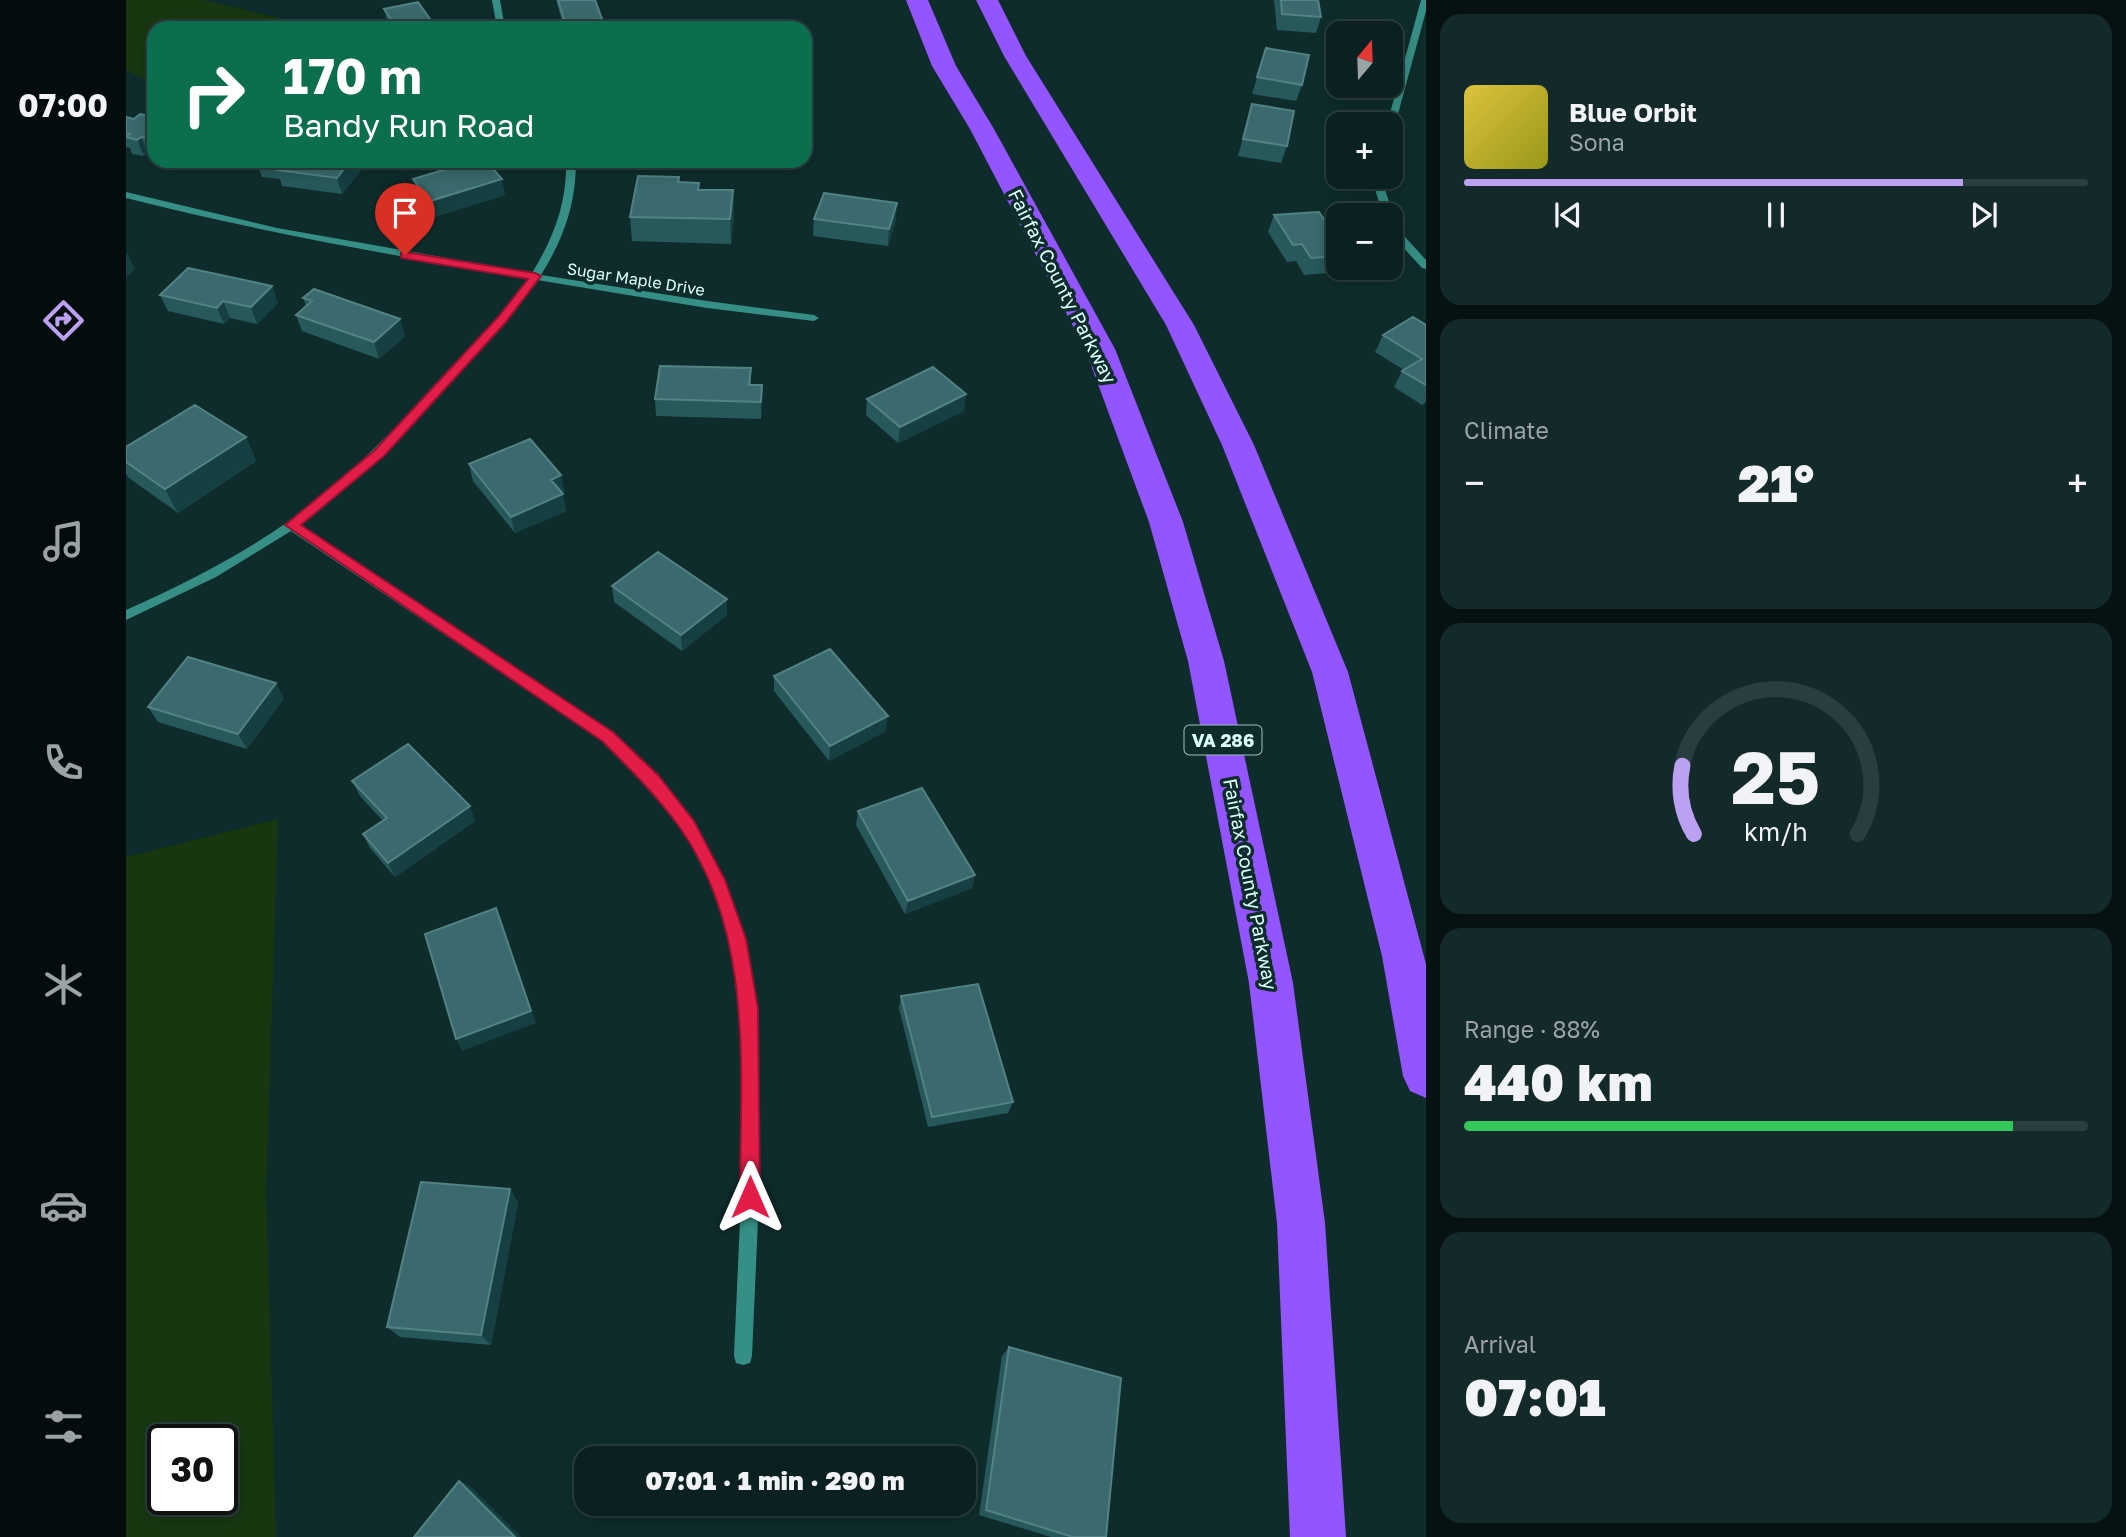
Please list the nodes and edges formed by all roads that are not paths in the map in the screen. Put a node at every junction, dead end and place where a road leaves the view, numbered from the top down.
1 (496, 0) edge
2 (917, 0) edge
3 (987, 0) edge
4 (1425, 0) edge
5 (500, 21) edge
6 (1395, 112) edge
7 (571, 168) edge
8 (126, 195) edge
9 (1403, 240) edge
10 (1426, 266) edge
11 (535, 276) junction
12 (814, 318) dead end
13 (291, 525) junction
14 (126, 615) edge
15 (1426, 1076) edge
16 (743, 1356) dead end
17 (1318, 1537) edge

1 - 5 street
2 - 17 highway, Fairfax County Parkway / VA 286
3 - 15 highway
4 - 6 street
7 - 11 street
8 - 11 street, Sugar Maple Drive
9 - 10 street
11 - 12 street, Sugar Maple Drive
11 - 13 street
13 - 14 street
13 - 16 street

